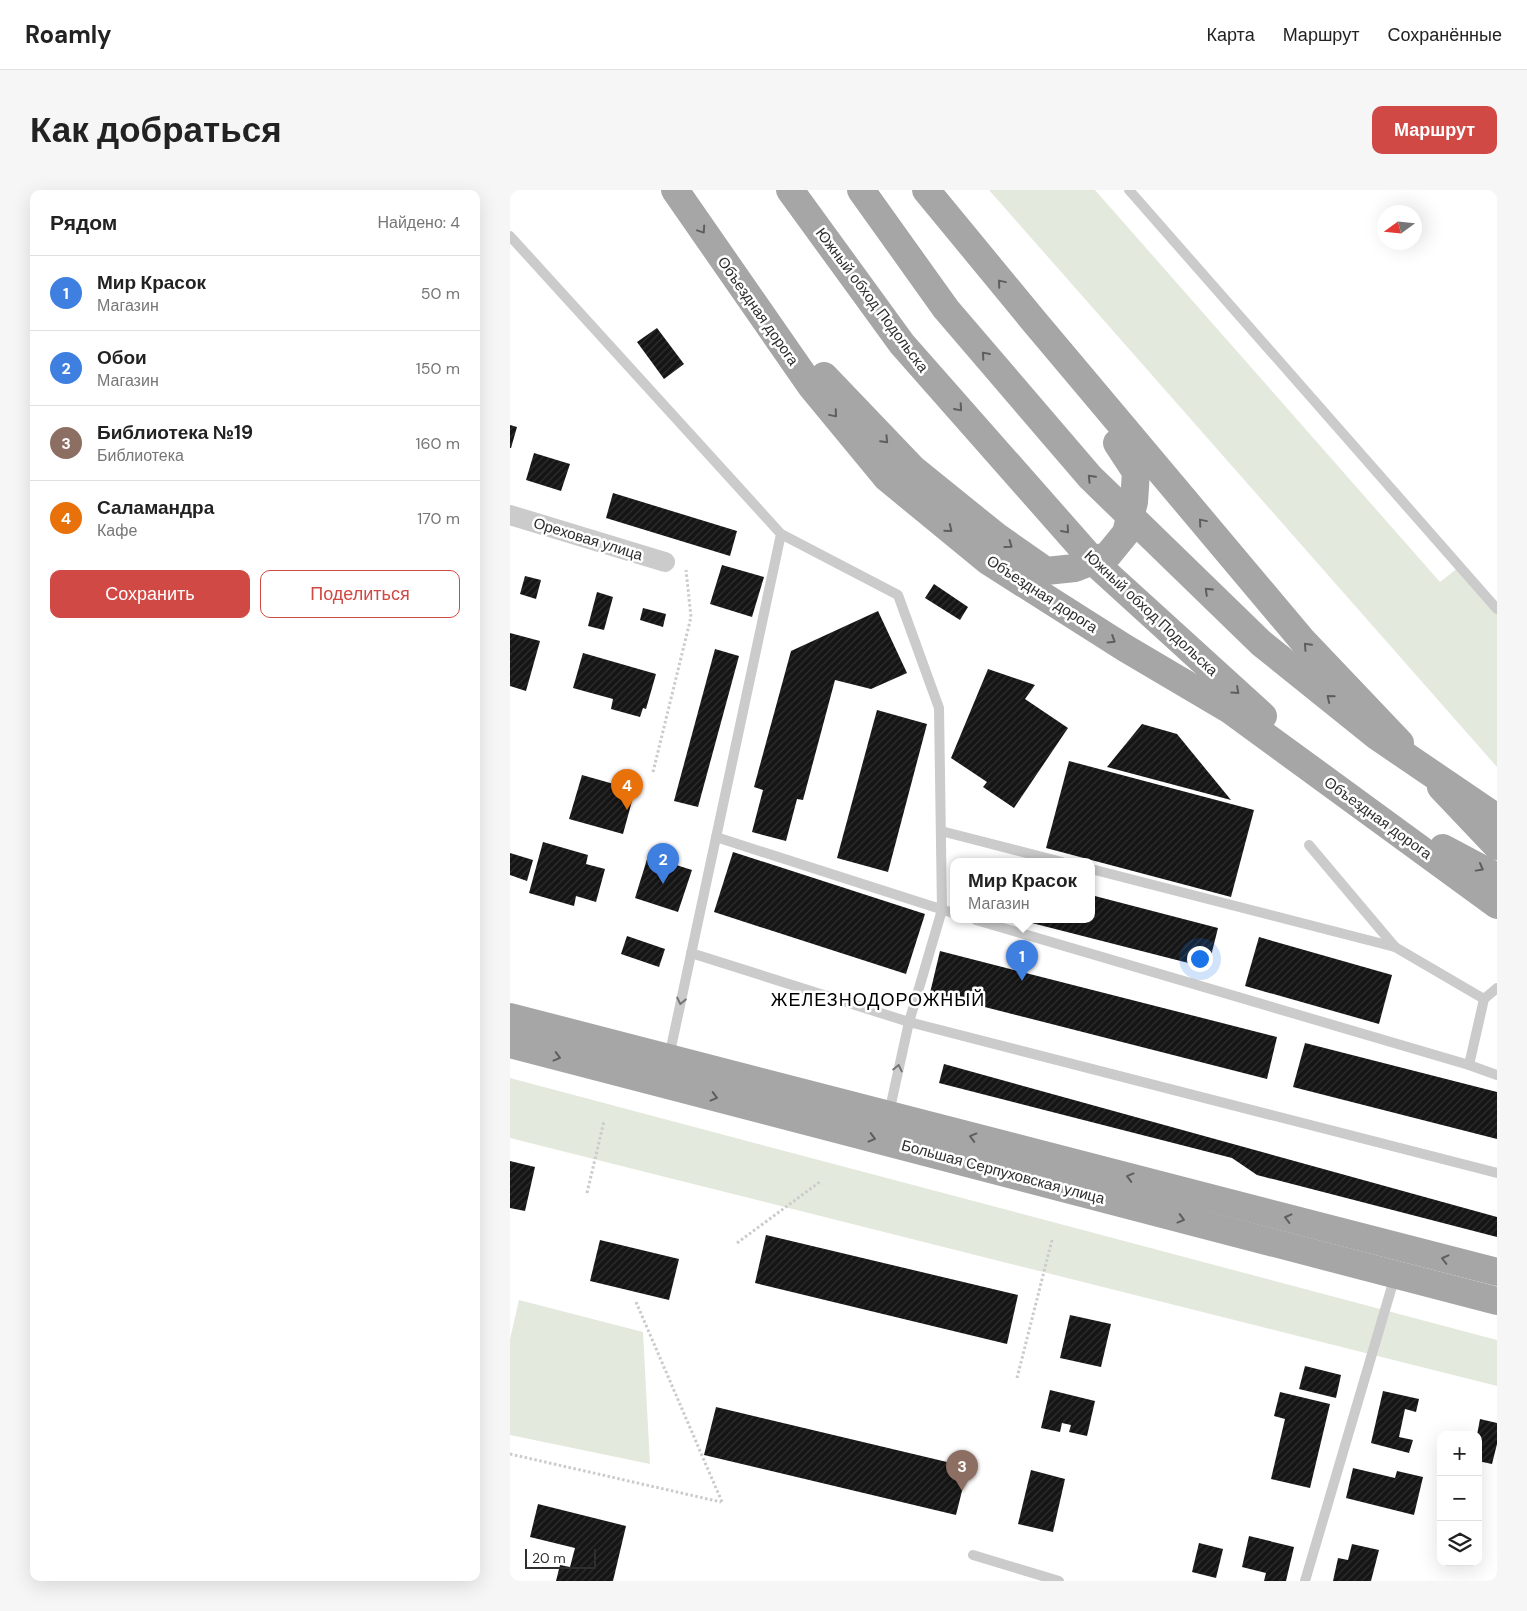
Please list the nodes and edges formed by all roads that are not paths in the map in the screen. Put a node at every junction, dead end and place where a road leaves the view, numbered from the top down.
1 (675, 190) edge
2 (790, 190) edge
3 (861, 190) edge
4 (926, 190) edge
5 (1130, 190) edge
6 (510, 236) edge
7 (743, 291) junction
8 (1032, 320) junction
9 (510, 515) edge
10 (781, 534) junction
11 (665, 562) road end
12 (1497, 609) edge
13 (1497, 818) edge
14 (941, 831) junction
15 (716, 837) junction
16 (1309, 845) dead end
17 (1497, 846) edge
18 (1046, 858) edge
19 (1095, 871) edge
20 (1497, 877) edge
21 (1497, 905) edge
22 (942, 910) junction
23 (950, 912) edge
24 (986, 923) edge
25 (1395, 947) junction
26 (691, 953) junction
27 (1497, 988) edge
28 (1484, 998) junction
29 (510, 1016) edge
30 (909, 1022) junction
31 (510, 1044) edge
32 (669, 1057) junction
33 (1470, 1065) junction
34 (1497, 1076) edge
35 (888, 1114) junction
36 (1497, 1173) edge
37 (1495, 1271) edge
38 (1395, 1275) junction
39 (1497, 1301) edge
40 (973, 1555) dead end
41 (1059, 1581) edge
42 (1305, 1581) edge

1 -> 7 main road, Объездная дорога
2 -> 20 main road, Южный обход Подольска, bridge
13 -> 3 main road, bridge
8 -> 4 main road
5 - 12 lane
6 - 10 lane
7 -> 8 main road
7 -> 21 main road, Объездная дорога
17 -> 8 main road
9 - 11 street, Ореховая улица
10 - 14 lane
10 - 15 lane
14 - 18 lane
14 - 22 lane
15 - 22 lane
15 - 26 lane
16 - 25 lane
19 - 25 lane
22 - 23 lane
22 - 30 lane
24 - 33 lane
25 - 28 lane
26 - 30 lane
26 -> 32 lane
27 - 28 lane
28 - 33 lane
29 - 32 main road, Большая Серпуховская улица
35 -> 30 lane
30 - 36 lane
31 -> 38 main road, Большая Серпуховская улица
32 - 35 main road, Большая Серпуховская улица
33 - 34 lane
37 -> 35 main road, Большая Серпуховская улица
38 - 39 main road, Большая Серпуховская улица
38 - 42 lane
40 - 41 lane

